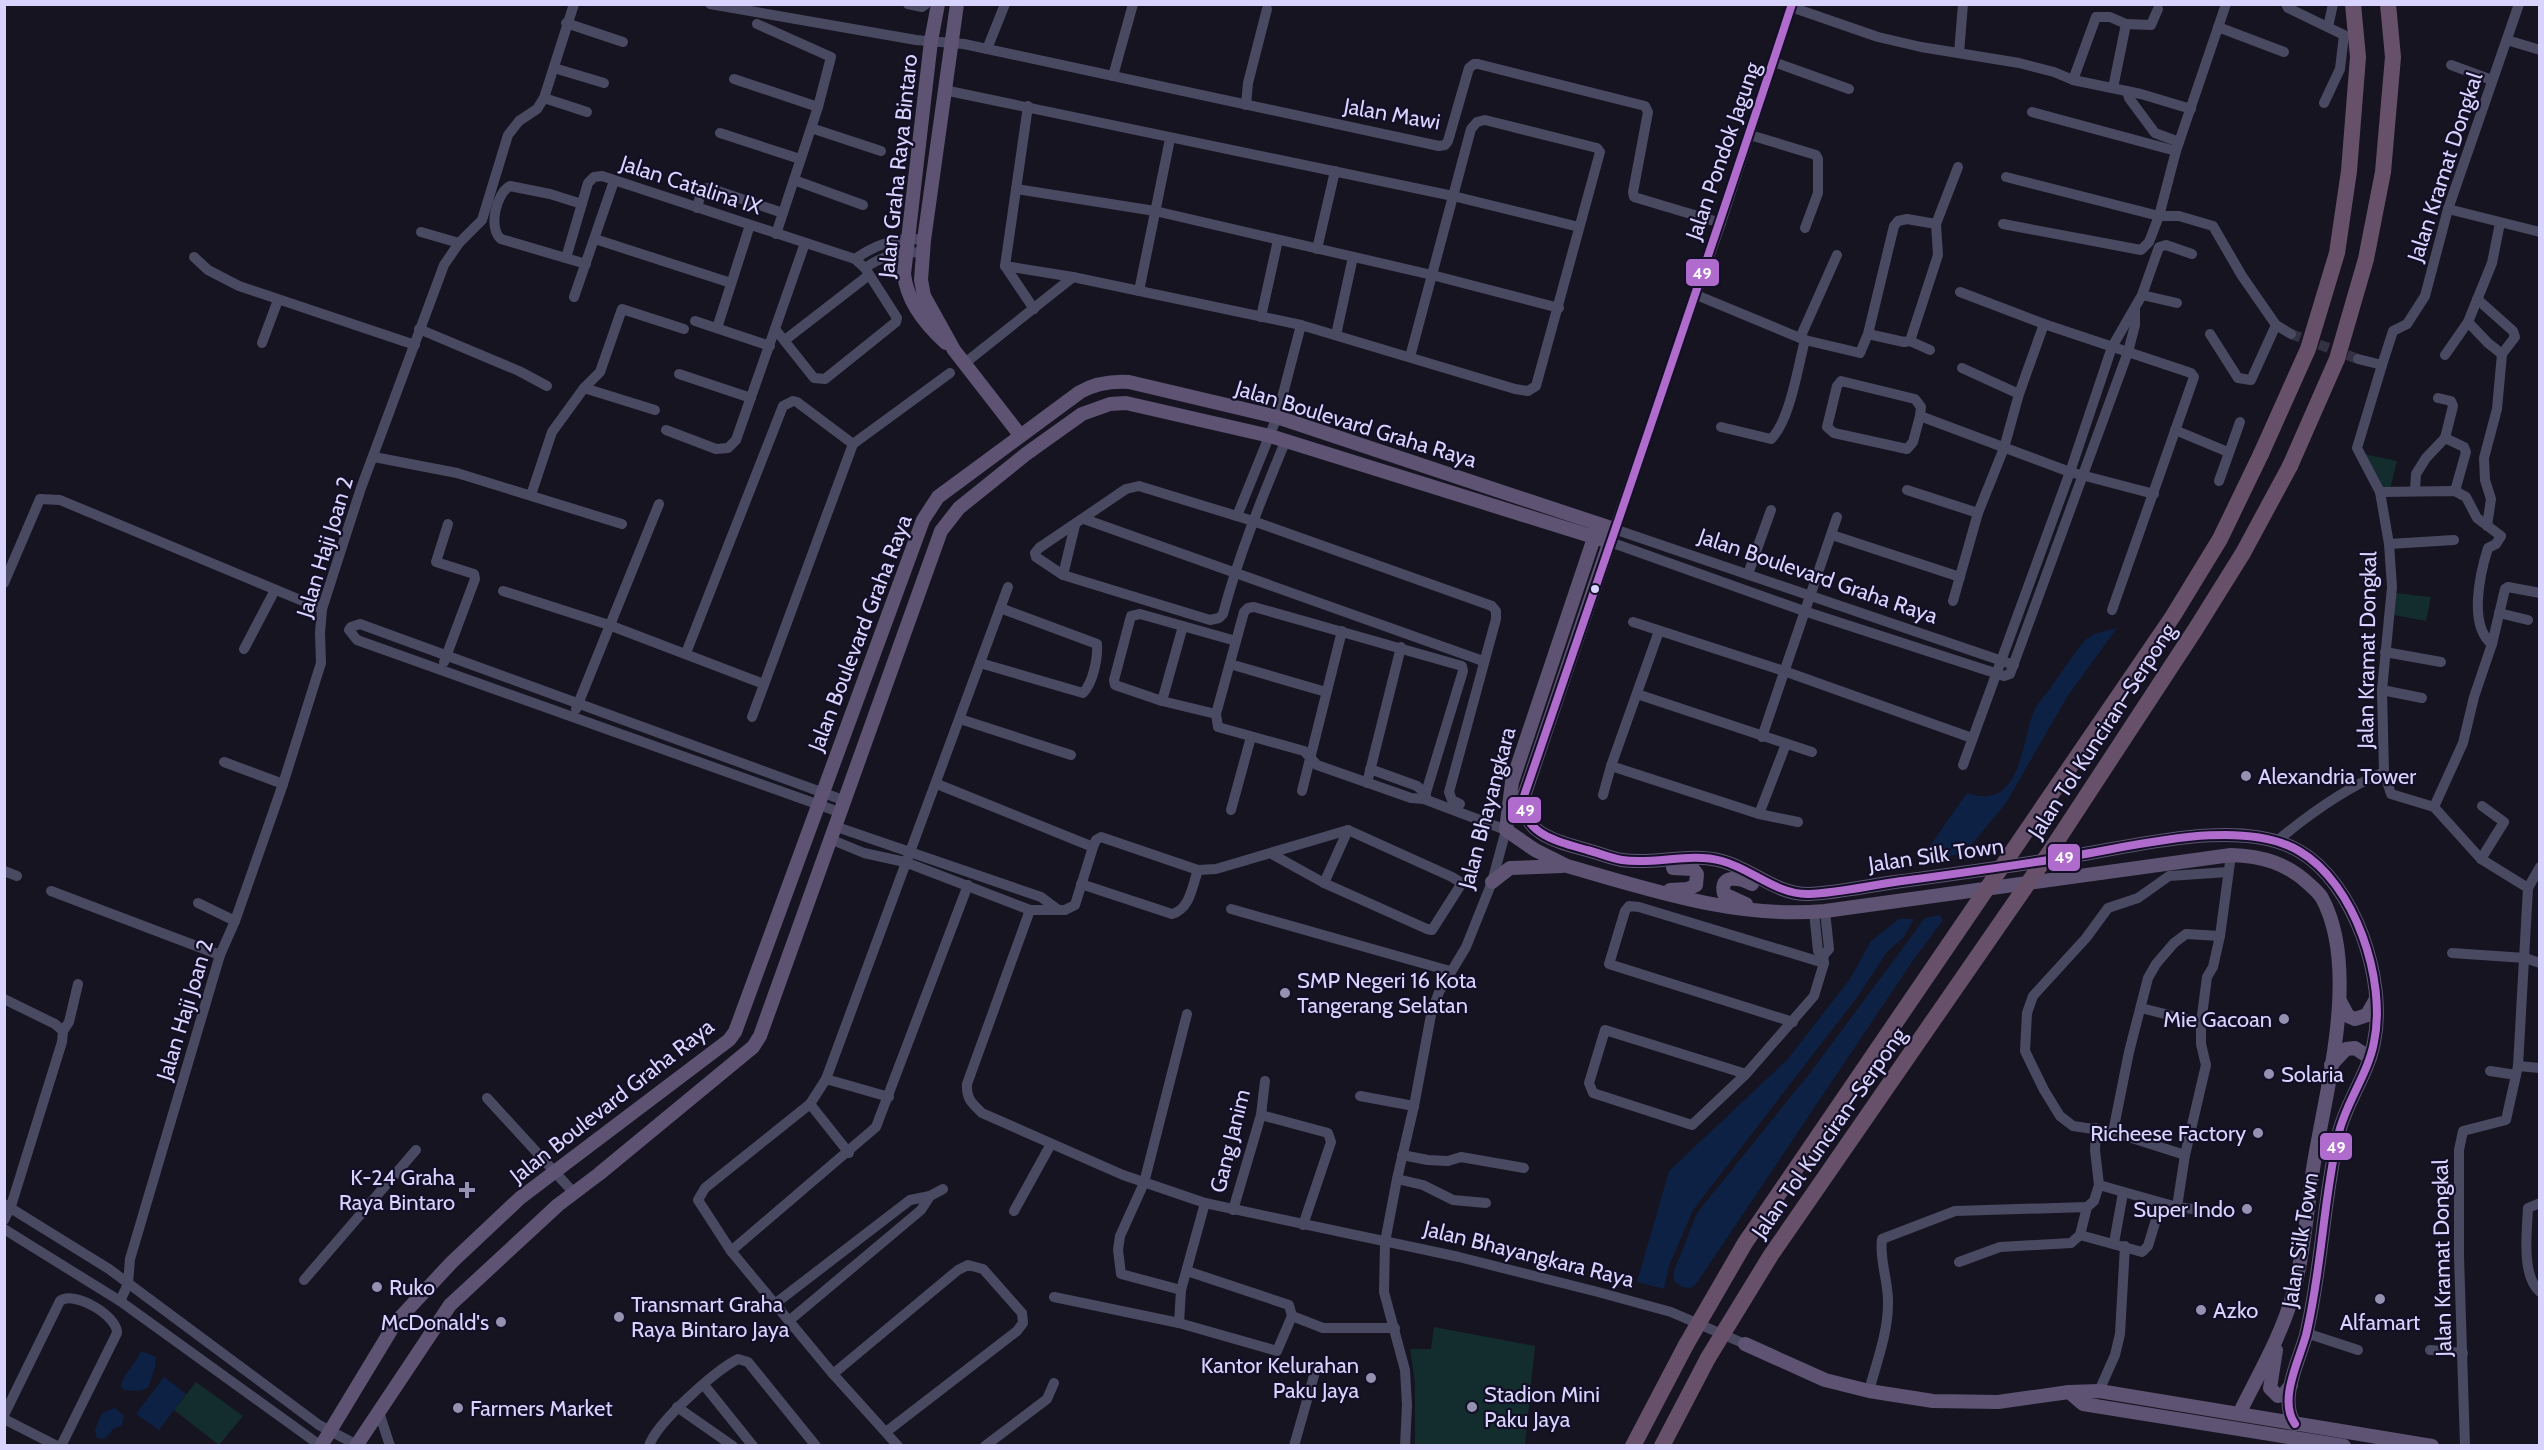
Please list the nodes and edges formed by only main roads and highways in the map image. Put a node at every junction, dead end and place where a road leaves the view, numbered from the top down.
1 (938, 4) edge
2 (957, 4) edge
3 (2353, 4) edge
4 (2388, 4) edge
5 (954, 350) junction
6 (1020, 435) junction
7 (1597, 530) junction
8 (1612, 535) joint
9 (1524, 813) joint
10 (1506, 830) joint
11 (1654, 861) junction
12 (1567, 866) junction
13 (1492, 882) road end
14 (1782, 889) junction
15 (1657, 891) junction
16 (1768, 912) junction
17 (2376, 999) junction
18 (2340, 1001) junction
19 (2370, 1058) junction
20 (2331, 1065) junction
21 (2280, 1334) junction
22 (1745, 1344) road end
23 (2254, 1382) junction
24 (2292, 1384) junction
25 (2069, 1392) junction
26 (2239, 1414) junction
27 (2263, 1418) junction
28 (2295, 1424) junction
29 (2278, 1435) junction
30 (356, 1445) edge
31 (321, 1446) edge
32 (1633, 1446) edge
33 (1662, 1446) edge
34 (2344, 1446) edge
35 (2432, 1446) edge

1 - 5 main road, Jalan Graha Raya Bintaro
2 - 5 main road, Jalan Graha Raya Bintaro
3 - 32 highway, Jalan Tol Kunciran–Serpong, bridge
4 - 33 highway, Jalan Tol Kunciran–Serpong, bridge
5 - 6 main road, Jalan Graha Raya Bintaro
6 - 7 main road, Jalan Boulevard Graha Raya
6 - 31 main road, Jalan Boulevard Graha Raya
7 - 8 main road, Jalan Boulevard Graha Raya
7 - 10 main road, Jalan Bhayangkara
7 - 30 main road, Jalan Boulevard Graha Raya
8 - 9 main road, Jalan Bhayangkara
9 - 11 main road, Jalan Silk Town
10 - 12 main road, Jalan Silk Town
11 - 14 main road, Jalan Silk Town
11 - 15 main road
12 - 13 main road
12 - 15 main road, Jalan Silk Town
14 - 16 main road
14 - 17 main road, Jalan Silk Town
15 - 16 main road, Jalan Silk Town
16 - 18 main road, Jalan Silk Town
17 - 18 main road
17 - 19 main road, Jalan Silk Town
18 - 20 main road, Jalan Silk Town
19 - 20 main road
19 - 24 main road, Jalan Silk Town
20 - 21 main road, Jalan Silk Town
21 - 23 main road, Jalan Silk Town
21 - 24 main road
22 - 25 main road, Jalan Bhayangkara Raya
23 - 26 main road, Jalan Silk Town
23 - 27 main road
24 - 28 main road, Jalan Silk Town
25 - 26 main road, Jalan Bhayangkara Raya
25 - 29 main road
26 - 27 main road, Jalan Bhayangkara Raya
27 - 28 main road, Jalan Bhayangkara Raya
27 - 29 main road
28 - 35 main road, Jalan Bhayangkara Raya
29 - 34 main road

